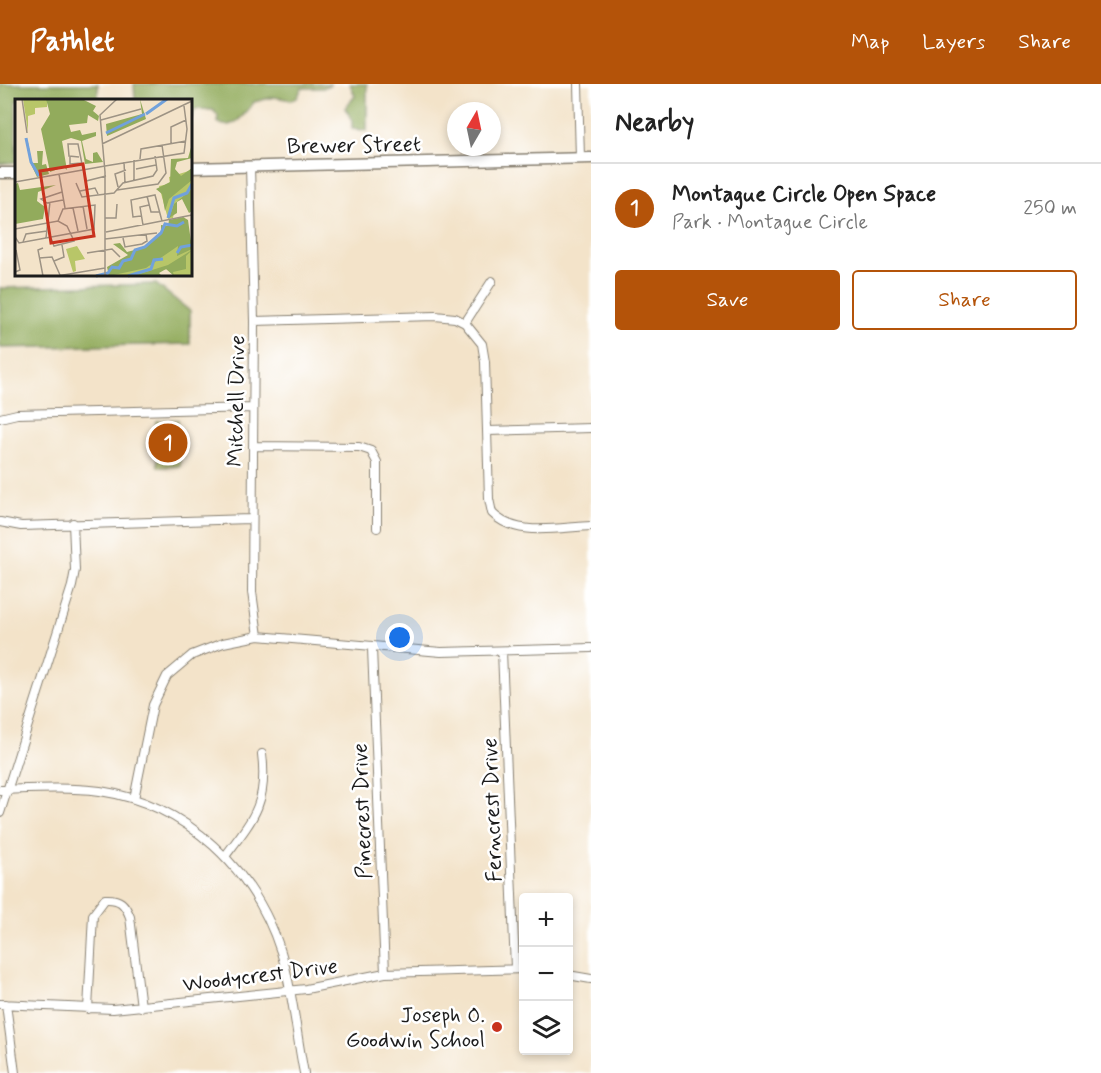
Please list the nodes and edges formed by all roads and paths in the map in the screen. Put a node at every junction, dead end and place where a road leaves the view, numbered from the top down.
1 (578, 84) edge
2 (586, 158) edge
3 (250, 166) junction
4 (192, 168) edge
5 (492, 281) dead end
6 (254, 321) junction
7 (465, 323) junction
8 (252, 408) junction
9 (0, 418) edge
10 (591, 428) edge
11 (486, 432) junction
12 (253, 446) junction
13 (250, 519) junction
14 (0, 522) edge
15 (73, 523) junction
16 (591, 526) edge
17 (377, 528) dead end
18 (258, 636) junction
19 (372, 648) junction
20 (591, 648) edge
21 (502, 651) junction
22 (262, 754) dead end
23 (4, 790) edge
24 (134, 799) junction
25 (0, 813) edge
26 (226, 855) junction
27 (519, 968) edge
28 (385, 973) junction
29 (573, 976) edge
30 (591, 979) edge
31 (290, 991) junction
32 (3, 1004) edge
33 (141, 1007) junction
34 (88, 1009) junction
35 (15, 1073) edge
36 (304, 1073) edge

1 - 2 street
2 - 3 main road, Brewer Street
3 - 4 main road, Brewer Street
3 - 6 street, Mitchell Drive
5 - 7 street
6 - 7 street
6 - 8 street, Mitchell Drive
7 - 11 street
8 - 9 street
8 - 12 street, Mitchell Drive
10 - 11 street
11 - 16 street
12 - 13 street, Mitchell Drive
12 - 17 street
13 - 15 street
13 - 18 street, Mitchell Drive
14 - 15 street
15 - 23 street
18 - 19 street
18 - 24 street
19 - 21 street
19 - 28 street, Pinecrest Drive
20 - 21 street
21 - 27 street, Ferncrest Drive
22 - 26 street
23 - 24 street
23 - 25 street
24 - 26 street
26 - 31 street
27 - 28 street, Woodycrest Drive
28 - 31 street, Woodycrest Drive
29 - 30 street
31 - 33 street, Woodycrest Drive
31 - 36 street
32 - 34 street, Woodycrest Drive
32 - 35 street
33 - 34 street, Woodycrest Drive
33 - 34 street

